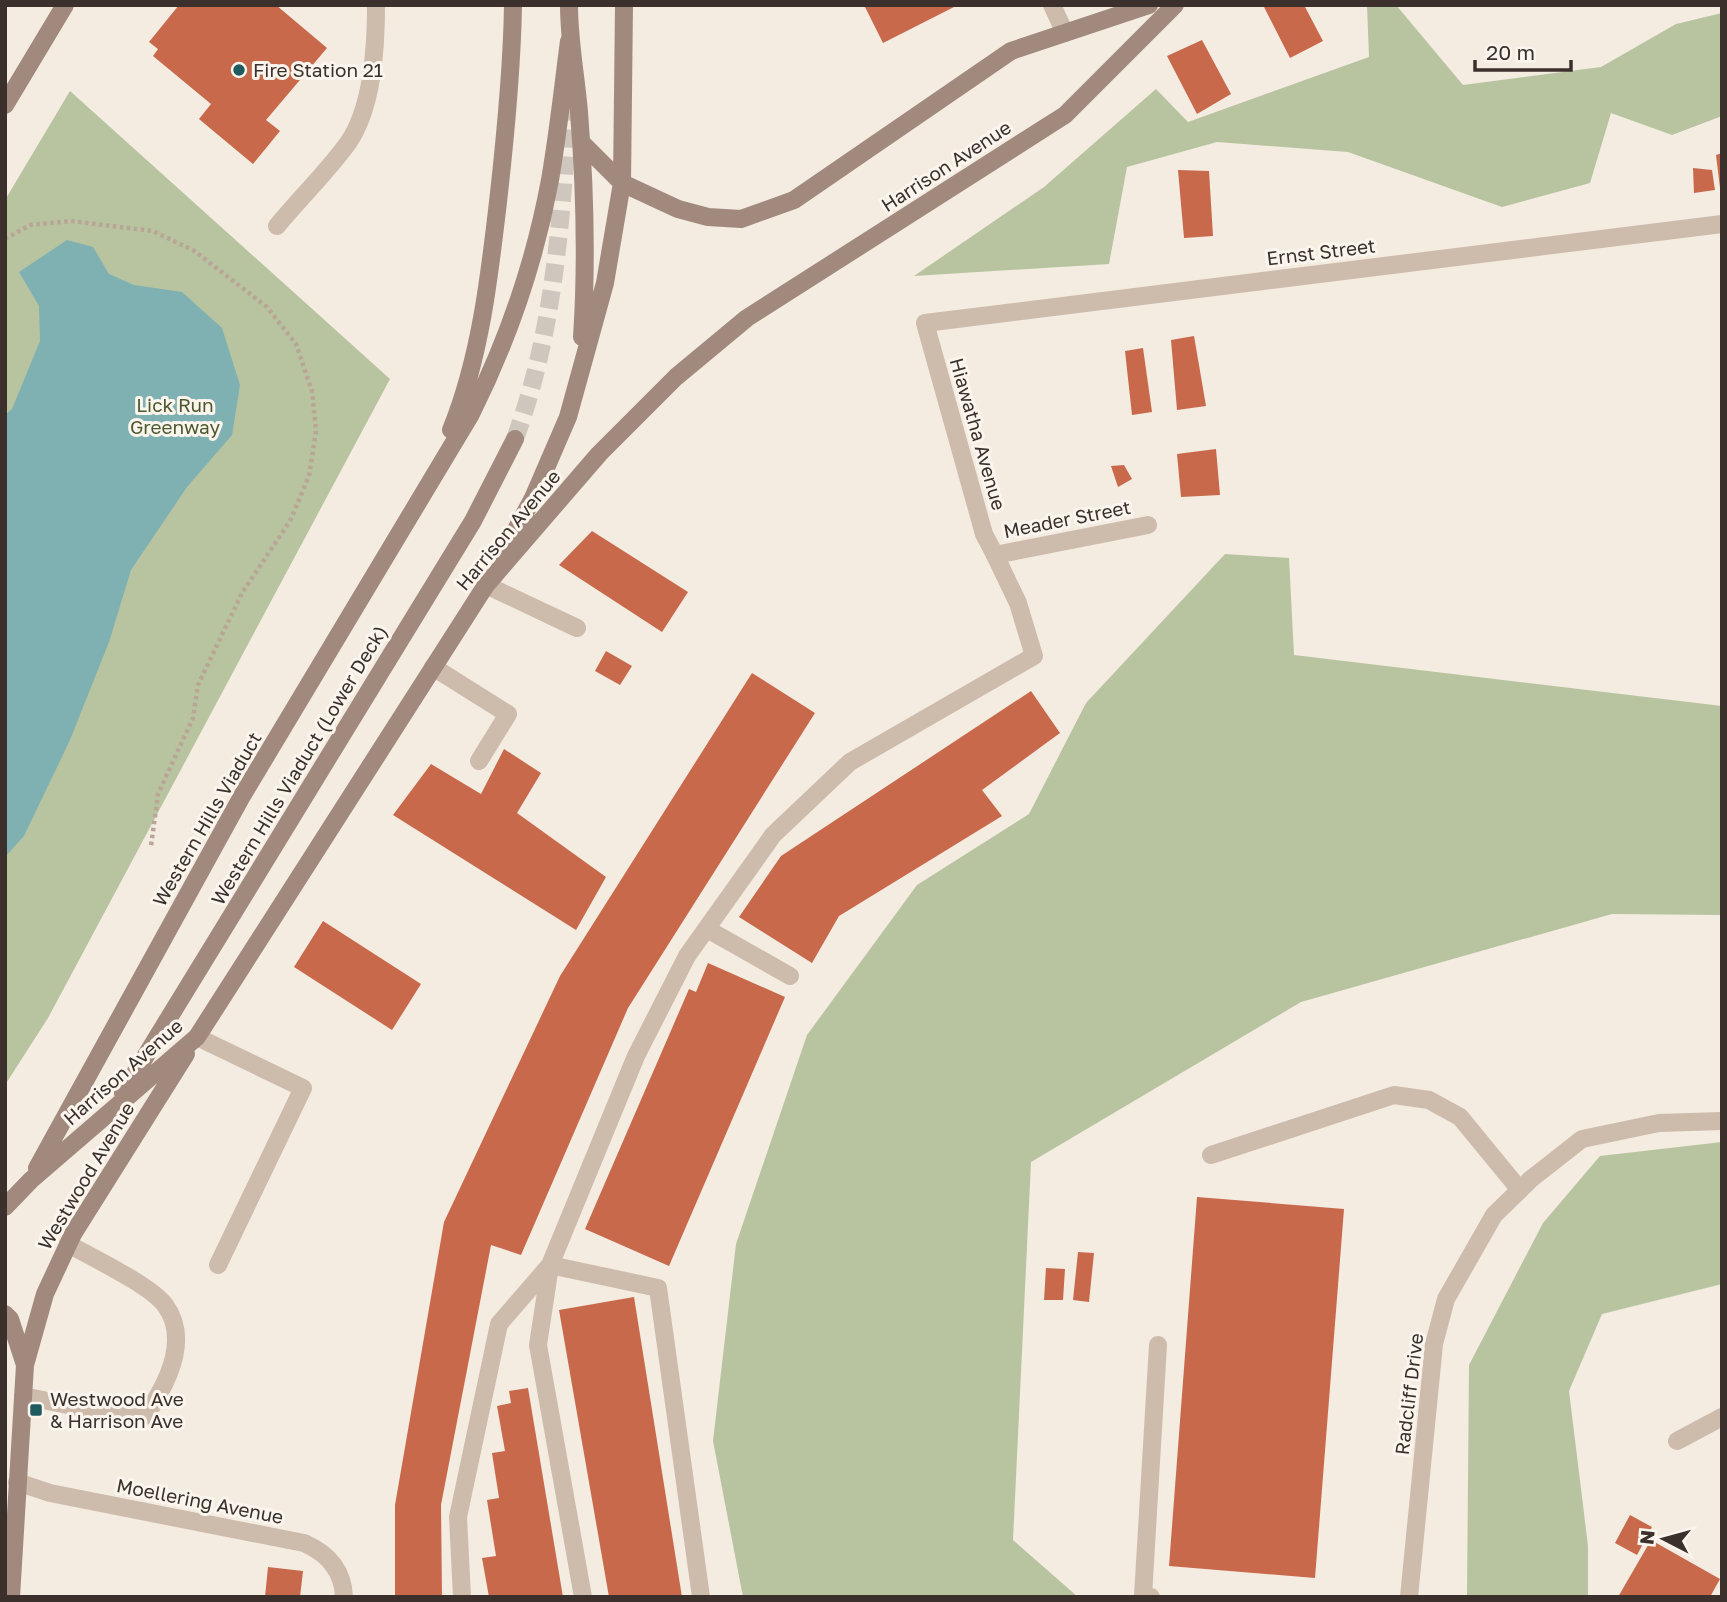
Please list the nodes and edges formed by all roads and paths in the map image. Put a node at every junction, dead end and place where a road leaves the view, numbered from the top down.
1 (65, 5) edge
2 (376, 5) edge
3 (513, 5) edge
4 (569, 5) edge
5 (624, 5) edge
6 (1052, 5) edge
7 (1149, 5) edge
8 (1175, 5) edge
9 (1065, 33) junction
10 (569, 41) junction
11 (568, 103) tunnel mouth
12 (5, 105) edge
13 (581, 142) junction
14 (622, 183) junction
15 (1722, 223) edge
16 (277, 226) dead end
17 (5, 239) edge
18 (925, 323) joint
19 (579, 372) junction
20 (466, 411) junction
21 (515, 439) tunnel mouth
22 (1148, 525) dead end
23 (995, 555) junction
24 (486, 584) junction
25 (577, 628) dead end
26 (433, 667) junction
27 (479, 761) dead end
28 (152, 846) dead end
29 (707, 929) junction
30 (790, 976) dead end
31 (197, 1037) junction
32 (113, 1109) junction
33 (1722, 1121) edge
34 (1212, 1156) dead end
35 (31, 1181) junction
36 (1520, 1190) junction
37 (5, 1207) edge
38 (68, 1244) junction
39 (218, 1265) dead end
40 (550, 1265) junction
41 (5, 1314) edge
42 (1158, 1345) dead end
43 (25, 1365) junction
44 (23, 1396) junction
45 (1722, 1417) edge
46 (1677, 1441) dead end
47 (17, 1482) junction
48 (11, 1597) edge
49 (344, 1597) edge
50 (462, 1597) edge
51 (583, 1597) edge
52 (701, 1597) edge
53 (1151, 1597) edge
54 (1409, 1597) edge

1 - 12 main road
2 - 16 street
3 - 20 main road
4 - 10 main road
4 - 11 main road
5 - 14 main road
6 - 9 street
7 - 9 main road
8 - 24 main road, Harrison Avenue
9 - 14 main road
10 - 13 main road
10 - 20 main road
13 - 14 main road
13 - 19 main road
14 - 19 main road
15 - 18 street, Ernst Street
17 - 28 path
18 - 23 street, Hiawatha Avenue
19 - 24 main road
20 - 35 main road, Western Hills Viaduct
21 - 32 main road, Western Hills Viaduct (Lower Deck)
22 - 23 street, Meader Street
23 - 29 street, Hiawatha Avenue
24 - 25 street
24 - 26 main road, Harrison Avenue
26 - 27 street
26 - 31 main road, Harrison Avenue
29 - 30 street
29 - 40 street
31 - 32 main road, Harrison Avenue
31 - 38 main road, Westwood Avenue
31 - 39 street
32 - 35 main road, Harrison Avenue
33 - 36 street, Radcliff Drive
34 - 36 street
35 - 37 main road, Harrison Avenue
36 - 54 street, Radcliff Drive
38 - 43 main road, Westwood Avenue
38 - 44 street
40 - 50 street
40 - 51 street
40 - 52 street
41 - 43 main road
42 - 53 street
43 - 44 main road, Westwood Avenue
44 - 47 main road, Westwood Avenue
45 - 46 street
47 - 48 main road, Westwood Avenue
47 - 49 street, Moellering Avenue

